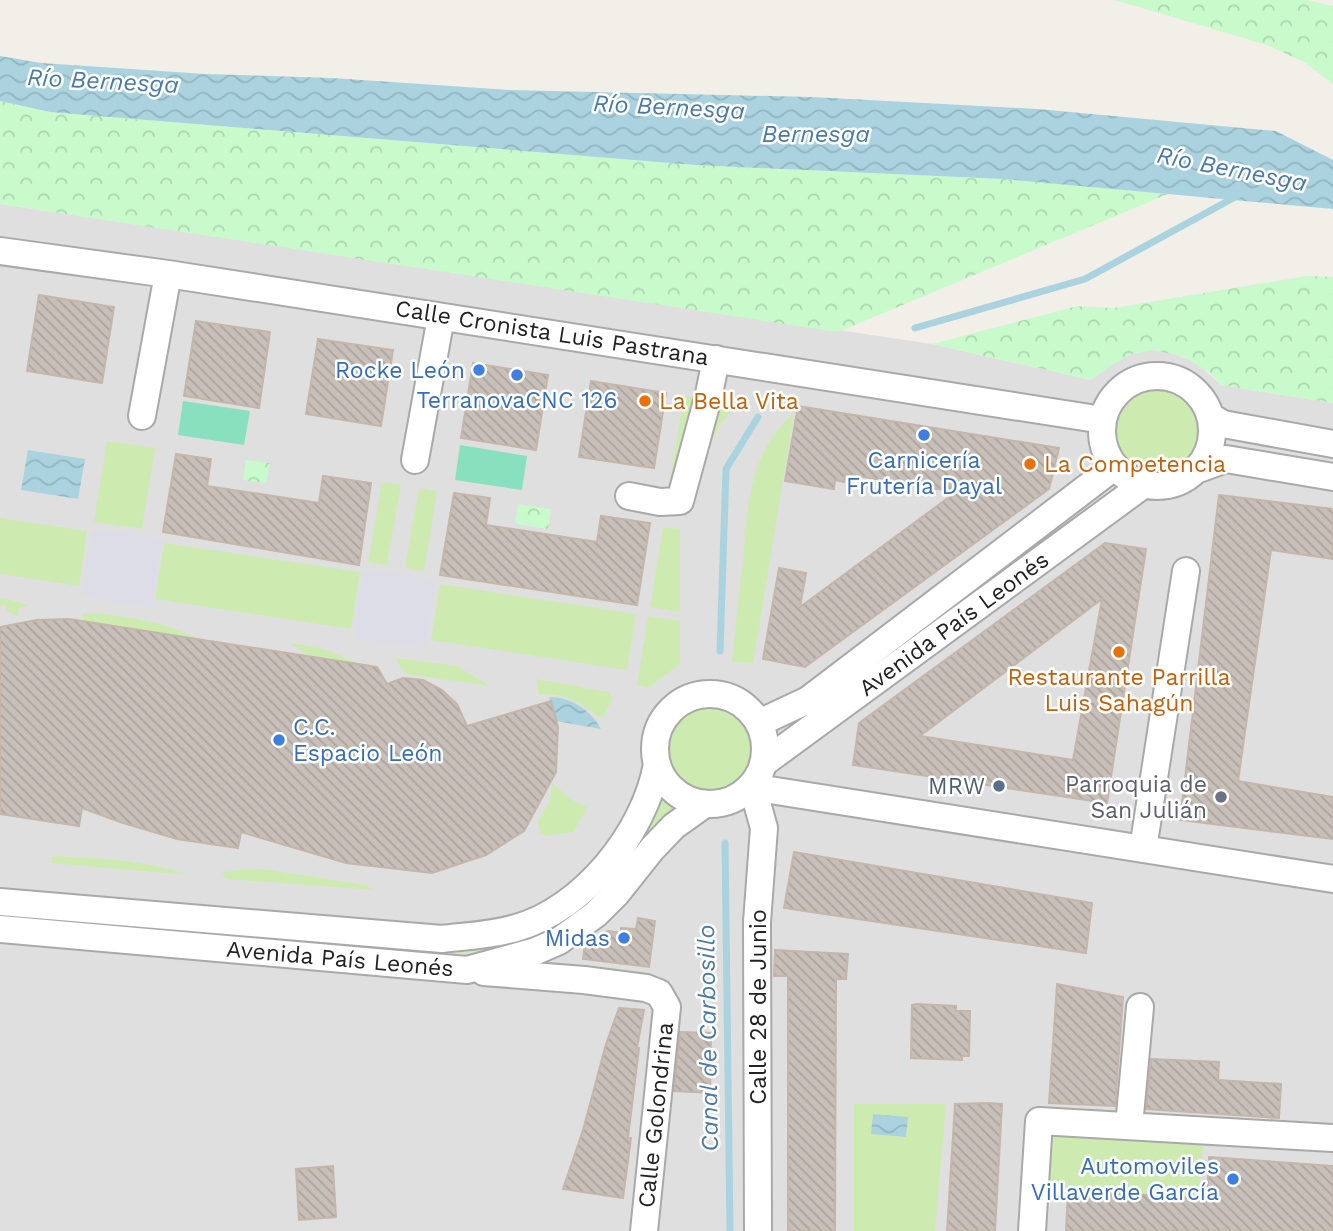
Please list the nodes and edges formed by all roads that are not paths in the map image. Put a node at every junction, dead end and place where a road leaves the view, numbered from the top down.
1 (0, 251) edge
2 (168, 274) junction
3 (441, 317) junction
4 (716, 359) junction
5 (142, 416) dead end
6 (1211, 417) junction
7 (1103, 420) junction
8 (1333, 444) edge
9 (415, 460) dead end
10 (1114, 467) junction
11 (1196, 470) junction
12 (1333, 477) edge
13 (1143, 485) junction
14 (629, 496) dead end
15 (1186, 571) dead end
16 (759, 723) junction
17 (765, 762) junction
18 (657, 764) junction
19 (752, 785) junction
20 (705, 804) junction
21 (1143, 849) junction
22 (1333, 878) edge
23 (0, 902) edge
24 (0, 929) edge
25 (559, 942) junction
26 (467, 970) junction
27 (584, 980) junction
28 (1140, 1007) dead end
29 (1129, 1126) junction
30 (1333, 1138) edge
31 (645, 1231) edge
32 (758, 1231) edge
33 (1032, 1231) edge

1 - 2 street, Calle Cronista Luis Pastrana
2 - 3 street, Calle Cronista Luis Pastrana
2 - 5 street
3 - 4 street, Calle Cronista Luis Pastrana
3 - 9 street
4 - 7 street, Calle Cronista Luis Pastrana
4 - 14 street
6 - 7 street
6 - 8 street
6 - 11 street
7 - 10 street
10 - 13 street
10 - 16 street, Avenida País Leonés
11 - 12 street
11 - 13 street
13 - 17 street, Avenida País Leonés
15 - 21 street
16 - 17 street
16 - 18 street
17 - 19 street
18 - 20 street
18 - 23 street, Avenida País Leonés
19 - 20 street
19 - 21 street
19 - 32 street, Calle 28 de Junio
20 - 25 street, Avenida País Leonés
21 - 22 street
24 - 26 street, Avenida País Leonés
25 - 26 street, Avenida País Leonés
25 - 27 street
26 - 27 street, Calle Golondrina
27 - 31 street, Calle Golondrina
28 - 29 street
29 - 30 street
29 - 33 street

